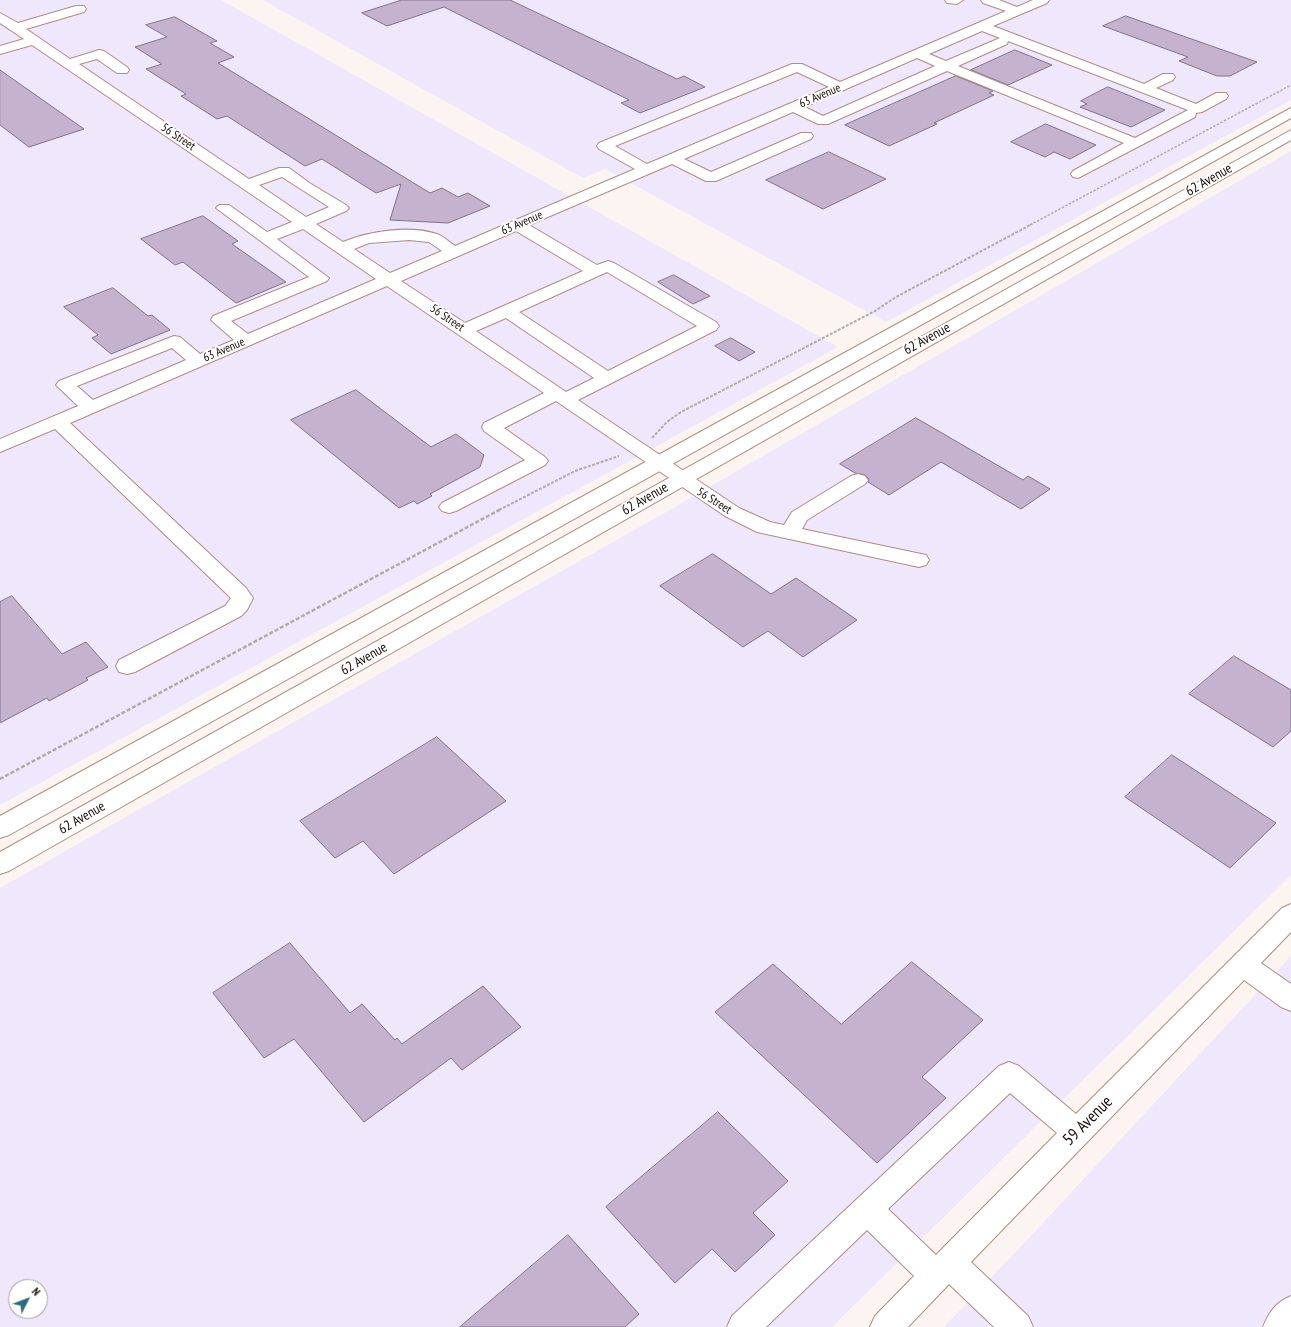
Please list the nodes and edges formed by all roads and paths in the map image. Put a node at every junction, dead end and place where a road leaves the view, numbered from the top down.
1 (951, 0) edge
2 (958, 0) edge
3 (987, 0) edge
4 (1043, 0) edge
5 (80, 9) dead end
6 (1017, 11) junction
7 (0, 17) edge
8 (982, 26) junction
9 (16, 28) junction
10 (34, 40) junction
11 (1002, 41) dead end
12 (0, 50) edge
13 (918, 54) junction
14 (70, 63) junction
15 (947, 66) junction
16 (122, 70) dead end
17 (1168, 77) dead end
18 (847, 84) junction
19 (1291, 85) edge
20 (1144, 89) junction
21 (883, 95) junction
22 (1220, 96) dead end
23 (794, 107) junction
24 (1291, 112) edge
25 (1190, 114) dead end
26 (768, 118) junction
27 (1291, 134) edge
28 (1136, 143) junction
29 (673, 159) junction
30 (647, 170) junction
31 (1078, 174) dead end
32 (248, 184) junction
33 (224, 208) dead end
34 (305, 223) junction
35 (517, 225) junction
36 (266, 238) junction
37 (342, 248) junction
38 (454, 252) junction
39 (595, 271) junction
40 (390, 280) junction
41 (508, 311) junction
42 (464, 330) junction
43 (246, 341) junction
44 (198, 361) junction
45 (607, 378) junction
46 (560, 397) junction
47 (90, 407) junction
48 (57, 421) junction
49 (0, 426) edge
50 (653, 437) dead end
51 (7, 443) edge
52 (618, 457) dead end
53 (658, 463) junction
54 (680, 479) junction
55 (858, 480) dead end
56 (449, 508) dead end
57 (790, 533) junction
58 (919, 560) dead end
59 (127, 666) dead end
60 (0, 779) edge
61 (0, 828) edge
62 (0, 864) edge
63 (1291, 915) edge
64 (1242, 964) junction
65 (1291, 999) edge
66 (1077, 1132) junction
67 (867, 1209) junction
68 (942, 1270) junction
69 (1291, 1312) edge
70 (743, 1327) edge
71 (886, 1327) edge
72 (1017, 1327) edge
73 (1279, 1327) edge

1 - 2 street
3 - 6 street
4 - 6 street, 63 Avenue
5 - 9 street
6 - 8 street, 63 Avenue
7 - 9 street, 56 Street
8 - 13 street, 63 Avenue
8 - 20 street
9 - 10 street, 56 Street
10 - 12 street
10 - 14 street, 56 Street
11 - 15 street
13 - 15 street
13 - 18 street, 63 Avenue
14 - 16 street
14 - 32 street, 56 Street
15 - 21 street
15 - 28 street
17 - 20 street
18 - 21 street
18 - 23 street, 63 Avenue
18 - 30 street
19 - 50 path
20 - 22 street
21 - 23 street
23 - 26 street, 63 Avenue
24 - 53 street, 62 Avenue
25 - 28 street
26 - 29 street, 63 Avenue
26 - 29 street
27 - 54 street, 62 Avenue
28 - 31 street
29 - 30 street, 63 Avenue
30 - 35 street, 63 Avenue
32 - 34 street, 56 Street
32 - 34 street
33 - 36 street
34 - 36 street
34 - 37 street, 56 Street
35 - 38 street, 63 Avenue
35 - 39 street
36 - 43 street
37 - 38 street
37 - 40 street, 56 Street
38 - 40 street, 63 Avenue
39 - 41 street
39 - 45 street
40 - 42 street, 56 Street
40 - 43 street, 63 Avenue
41 - 42 street
41 - 45 street
42 - 46 street, 56 Street
43 - 44 street, 63 Avenue
44 - 47 street, 63 Avenue
44 - 47 street
45 - 46 street
46 - 53 street, 56 Street
46 - 56 street
47 - 48 street, 63 Avenue
48 - 51 street, 63 Avenue
48 - 59 street
49 - 51 street
52 - 60 path
53 - 54 street, 56 Street
53 - 61 street, 62 Avenue
54 - 57 street, 56 Street
54 - 62 street, 62 Avenue
55 - 57 street
57 - 58 street, 56 Street
63 - 64 street, 59 Avenue
64 - 65 street
64 - 66 street, 59 Avenue
66 - 67 street
66 - 68 street, 59 Avenue
67 - 68 street
67 - 70 street
68 - 71 street, 59 Avenue
68 - 72 street
69 - 73 street

